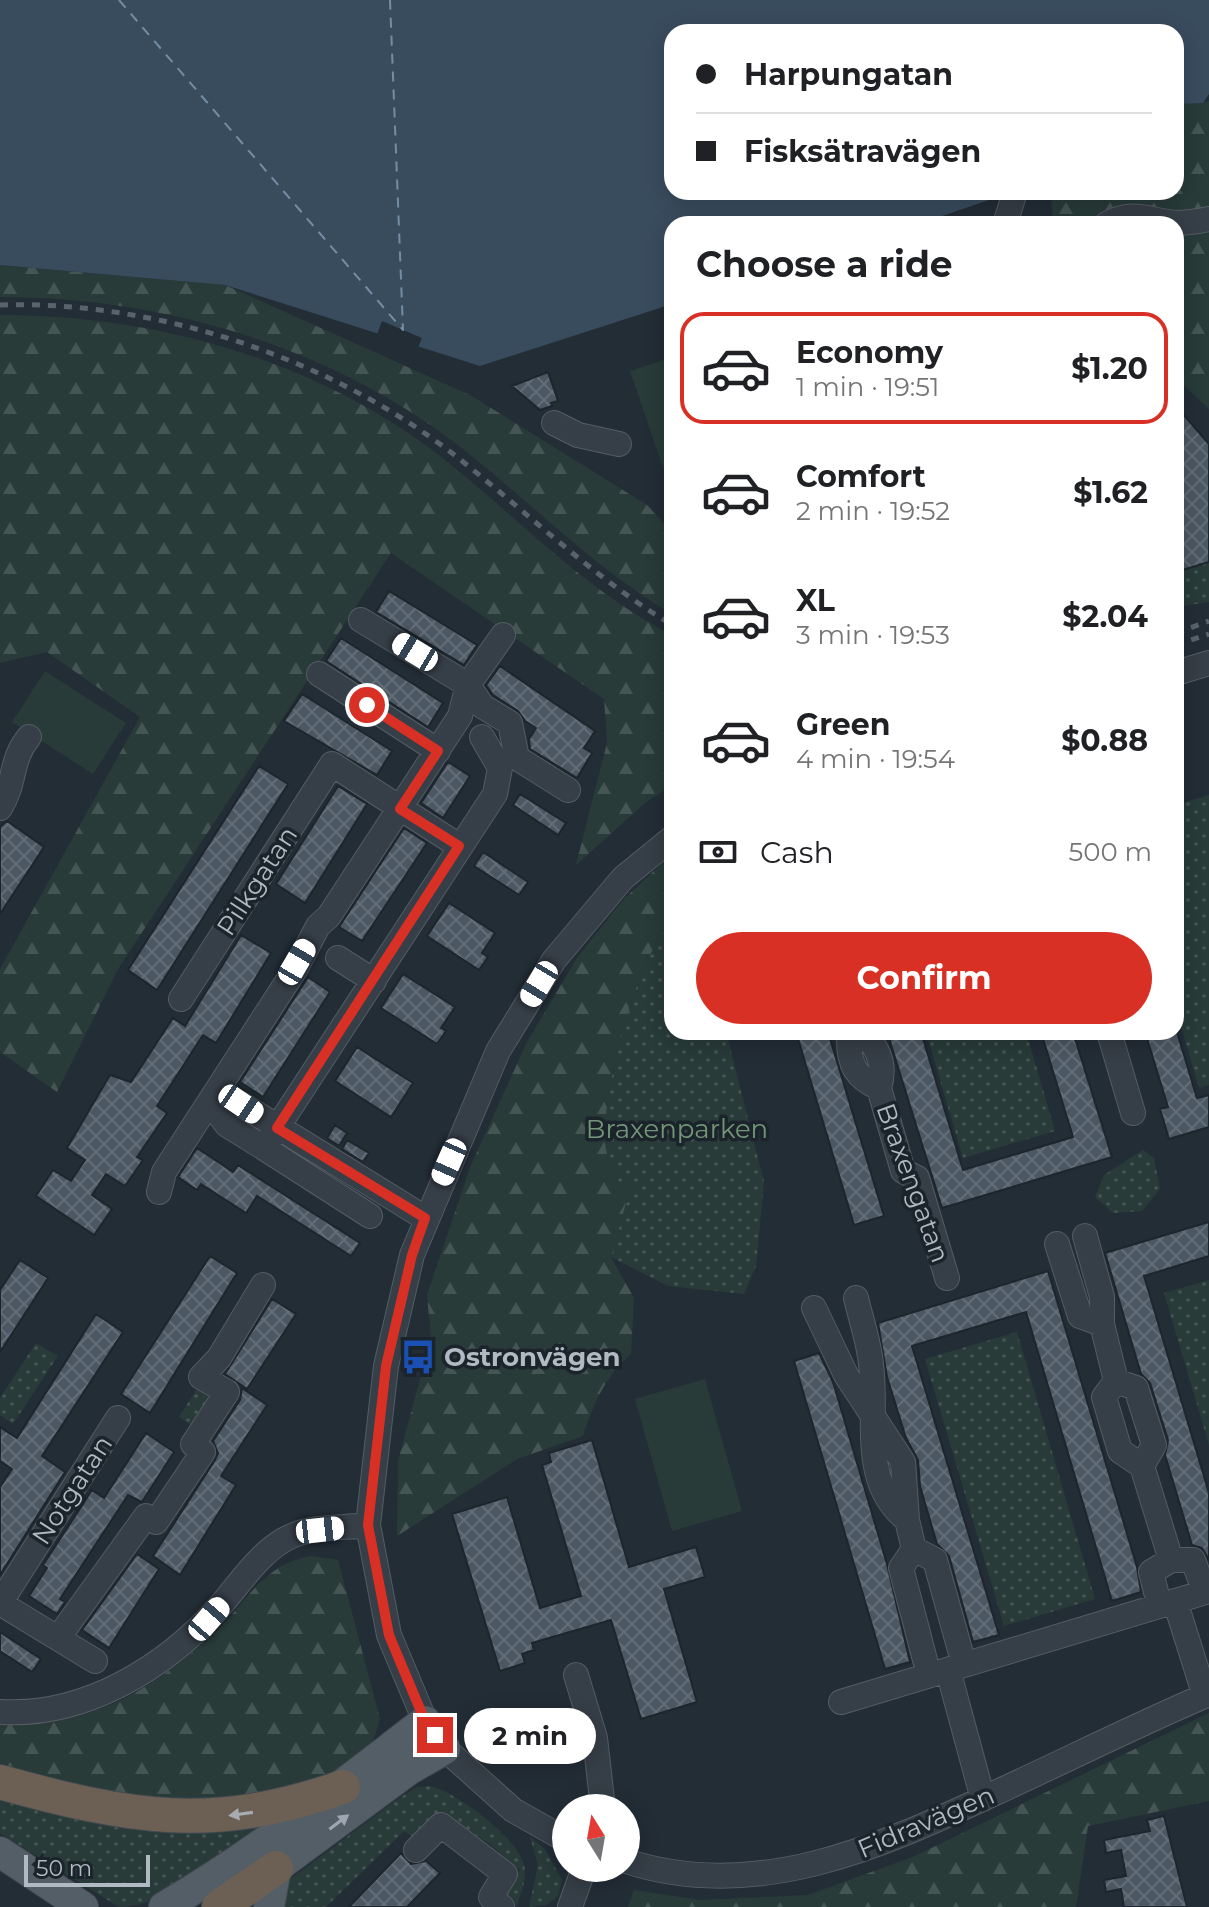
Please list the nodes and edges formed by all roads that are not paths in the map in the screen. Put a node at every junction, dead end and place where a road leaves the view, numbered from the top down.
1 (1120, 216) edge
2 (1144, 216) edge
3 (1209, 219) edge
4 (1184, 222) edge
5 (554, 423) dead end
6 (619, 444) dead end
7 (361, 620) dead end
8 (503, 635) dead end
9 (1209, 663) edge
10 (1184, 671) edge
11 (319, 674) dead end
12 (468, 685) junction
13 (29, 737) dead end
14 (482, 737) dead end
15 (438, 751) junction
16 (7, 760) edge
17 (568, 790) dead end
18 (0, 808) edge
19 (400, 809) junction
20 (664, 845) edge
21 (459, 846) junction
22 (338, 958) dead end
23 (374, 981) junction
24 (181, 999) dead end
25 (870, 1040) edge
26 (1111, 1040) edge
27 (1133, 1113) dead end
28 (270, 1138) junction
29 (159, 1192) dead end
30 (370, 1216) dead end
31 (425, 1218) junction
32 (1085, 1236) dead end
33 (1057, 1244) dead end
34 (947, 1278) dead end
35 (263, 1285) dead end
36 (856, 1298) dead end
37 (814, 1308) dead end
38 (1102, 1324) junction
39 (1116, 1381) junction
40 (874, 1417) junction
41 (118, 1418) dead end
42 (1142, 1466) junction
43 (368, 1525) junction
44 (914, 1549) junction
45 (1171, 1560) junction
46 (1204, 1585) edge
47 (1166, 1596) junction
48 (0, 1603) edge
49 (58, 1638) junction
50 (925, 1660) dead end
51 (954, 1660) junction
52 (95, 1661) dead end
53 (576, 1675) dead end
54 (1207, 1695) edge
55 (841, 1702) dead end
56 (0, 1712) edge
57 (425, 1721) junction
58 (445, 1749) junction
59 (0, 1782) edge
60 (343, 1787) junction
61 (601, 1794) edge
62 (983, 1799) junction
63 (552, 1832) edge
64 (416, 1850) dead end
65 (0, 1852) edge
66 (640, 1864) edge
67 (276, 1868) junction
68 (0, 1869) edge
69 (579, 1882) edge
70 (490, 1904) edge
71 (75, 1907) edge
72 (83, 1907) edge
73 (164, 1907) edge
74 (219, 1907) edge
75 (269, 1907) edge
76 (570, 1907) edge

1 - 2 street
3 - 4 street
5 - 6 street
7 - 12 street
8 - 12 street
9 - 10 street
11 - 15 street
12 - 15 street
12 - 17 street
13 - 16 street
14 - 21 street
15 - 19 street
16 - 18 street
19 - 21 street
19 - 24 street, Pilkgatan
19 - 29 street
20 - 31 street
21 - 23 street
22 - 23 street
23 - 28 street
25 - 34 street, Braxengatan
26 - 27 street
28 - 30 street
28 - 31 street
31 - 43 street
32 - 38 street
33 - 38 street
35 - 49 street
36 - 40 street
37 - 40 street
38 - 39 street
39 - 42 street
39 - 42 street
40 - 44 street
41 - 48 street, Notgatan
42 - 45 street
43 - 56 street
43 - 57 street
44 - 50 street
44 - 51 street
45 - 46 street
45 - 47 street
46 - 47 street
47 - 51 street
47 - 54 street
48 - 49 street
49 - 52 street
51 - 55 street
51 - 62 street
53 - 61 street
54 - 62 street, Fidravägen
57 - 58 street
57 - 60 main road
58 - 63 street
67 -> 58 main road
60 -> 59 highway
60 - 73 main road
62 - 66 street, Fidravägen
64 - 70 street
65 - 72 main road
67 - 74 highway
67 - 75 main road
68 - 71 main road
69 - 76 street

